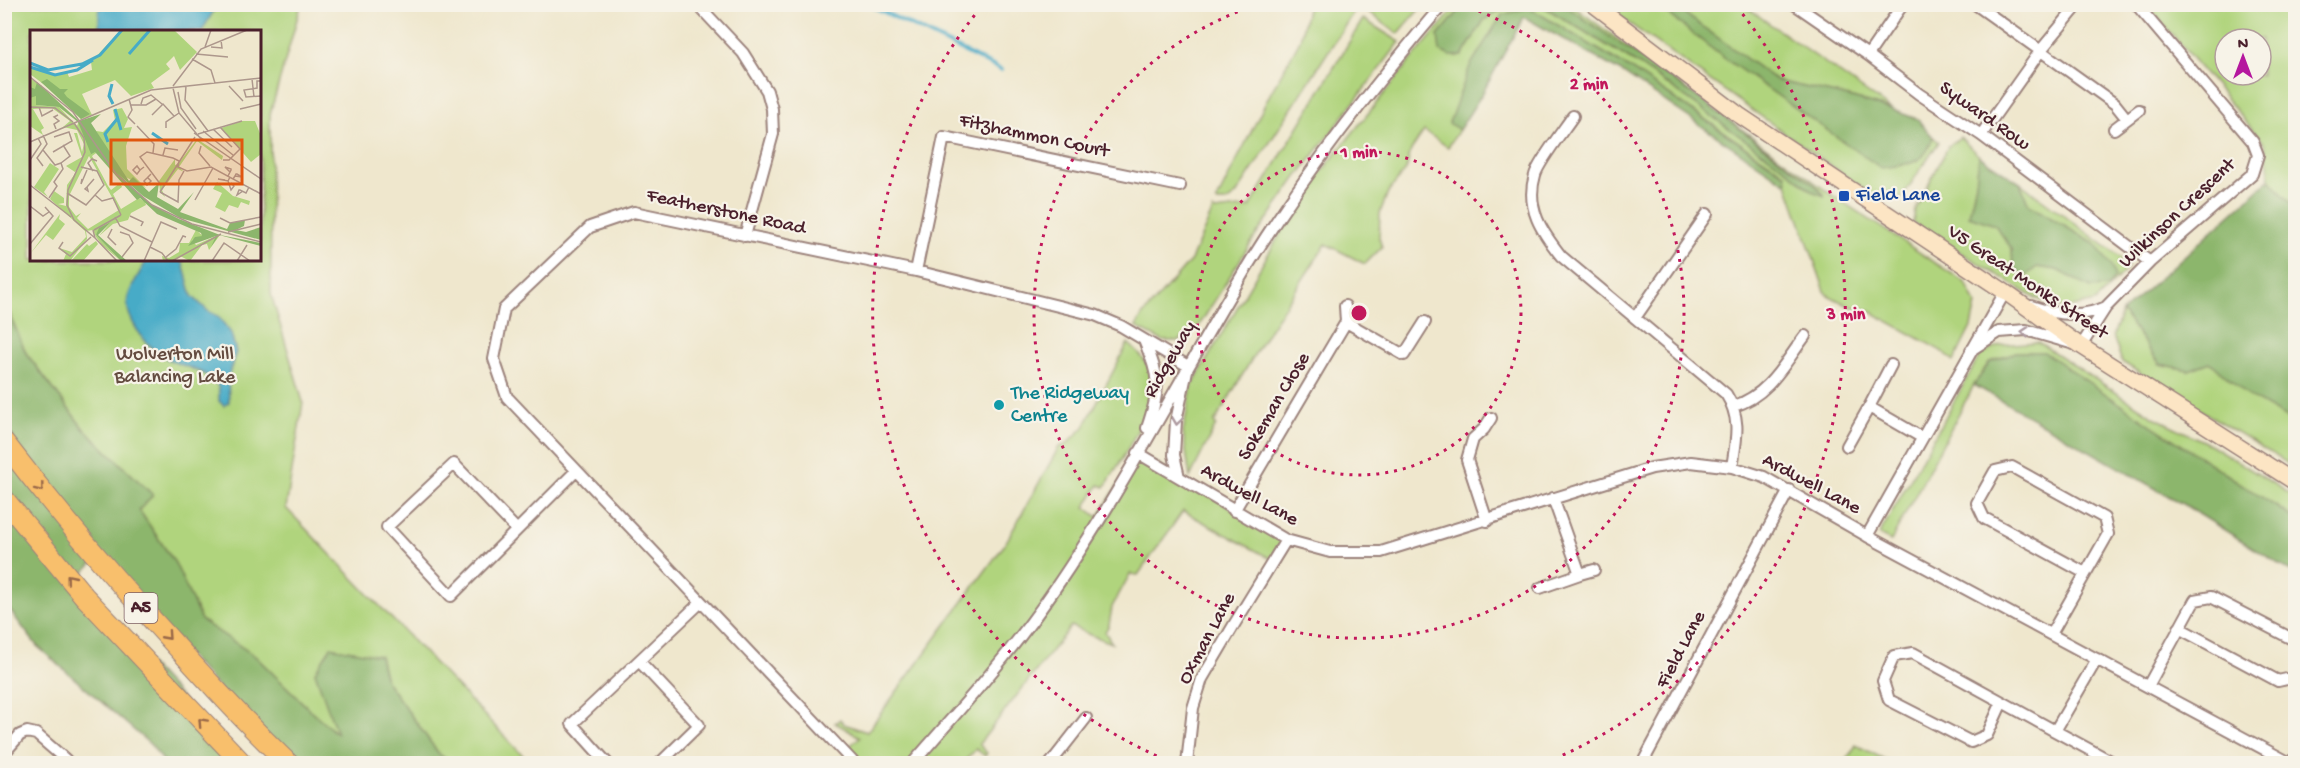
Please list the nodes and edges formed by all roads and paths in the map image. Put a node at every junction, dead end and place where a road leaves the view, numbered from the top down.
1 (697, 4) edge
2 (1443, 4) edge
3 (1593, 4) edge
4 (1794, 4) edge
5 (1903, 4) edge
6 (1975, 4) edge
7 (2079, 4) edge
8 (2136, 4) edge
9 (2042, 50) junction
10 (1868, 55) junction
11 (2139, 110) dead end
12 (1573, 116) dead end
13 (2127, 119) junction
14 (2114, 129) dead end
15 (1981, 135) junction
16 (1180, 186) dead end
17 (1707, 214) dead end
18 (744, 236) junction
19 (2150, 262) junction
20 (916, 270) junction
21 (2005, 292) junction
22 (2020, 302) junction
23 (1345, 306) dead end
24 (2106, 307) junction
25 (1635, 318) junction
26 (1346, 322) junction
27 (1425, 322) dead end
28 (1805, 336) dead end
29 (1144, 340) junction
30 (2081, 346) junction
31 (1971, 350) junction
32 (1891, 365) dead end
33 (1188, 366) junction
34 (1734, 406) junction
35 (1869, 407) junction
36 (1491, 417) dead end
37 (1921, 437) junction
38 (4, 442) edge
39 (1847, 446) dead end
40 (1138, 453) junction
41 (1732, 466) junction
42 (576, 471) junction
43 (1179, 477) junction
44 (2295, 483) edge
45 (1789, 490) junction
46 (1553, 498) junction
47 (4, 499) edge
48 (1234, 511) junction
49 (1487, 521) junction
50 (517, 530) junction
51 (1867, 536) junction
52 (1286, 540) junction
53 (1594, 570) dead end
54 (2085, 573) junction
55 (1580, 574) junction
56 (1540, 588) dead end
57 (700, 603) junction
58 (2179, 628) junction
59 (2051, 634) junction
60 (2295, 641) edge
61 (2097, 659) junction
62 (639, 661) junction
63 (2295, 678) edge
64 (2148, 686) junction
65 (2002, 702) junction
66 (1086, 718) dead end
67 (2055, 731) junction
68 (4, 753) edge
69 (2098, 759) edge
70 (853, 763) edge
71 (63, 764) edge
72 (243, 764) edge
73 (289, 764) edge
74 (608, 764) edge
75 (659, 764) edge
76 (912, 764) edge
77 (1050, 764) edge
78 (1187, 764) edge
79 (1642, 764) edge
80 (2116, 764) edge
81 (2292, 764) edge

1 - 18 street
2 - 33 street, Ridgeway
3 - 21 street, V5 Great Monks Street
4 - 10 street, Syward Row
5 - 10 street
6 - 9 street
7 - 9 street
8 - 19 street, Wilkinson Crescent
9 - 13 street
9 - 15 street
10 - 15 street, Syward Row
11 - 13 street
12 - 25 street
13 - 14 street
15 - 19 street, Syward Row
16 - 20 street, Fitzhammon Court
17 - 25 street
18 - 20 street, Featherstone Road
18 - 42 street, Featherstone Road
19 - 24 street, Wilkinson Crescent
20 - 29 street, Featherstone Road
21 - 22 street, V5 Great Monks Street
21 - 31 street
22 - 24 street
22 - 30 street, V5 Great Monks Street
23 - 26 street
24 - 30 street, Wilkinson Crescent
25 - 34 street
26 - 27 street
26 - 48 street, Sokeman Close
28 - 34 street
29 - 33 street, Featherstone Road
29 - 40 street
30 -> 31 street
30 - 44 street, V5 Great Monks Street
31 - 37 street
32 - 35 street
33 - 40 street, Ridgeway
33 -> 43 street, Ardwell Lane
34 - 41 street
35 - 37 street
35 - 39 street
36 - 49 street
37 - 51 street
38 -> 73 highway, A5
40 - 43 street, Ardwell Lane
40 - 76 street, Ridgeway
41 - 45 street, Ardwell Lane
41 - 46 street, Ardwell Lane
42 - 50 street
42 - 57 street, Featherstone Road
43 - 48 street, Ardwell Lane
45 - 51 street, Ardwell Lane
45 - 79 street, Field Lane
46 - 49 street, Ardwell Lane
46 - 55 street
72 -> 47 highway, A5
48 - 52 street, Ardwell Lane
49 - 52 street, Ardwell Lane
50 - 50 street
51 - 59 street, Ardwell Lane
52 - 78 street, Oxman Lane
53 - 55 street
54 - 54 street
54 - 59 street
55 - 56 street
57 - 62 street
57 - 70 street, Featherstone Road
58 - 60 street
58 - 63 street
58 - 64 street
59 - 61 street, Ardwell Lane
61 - 64 street, Ardwell Lane
61 - 67 street
62 - 74 street
62 - 75 street
64 - 81 street, Ardwell Lane
65 - 65 street
65 - 67 street
66 - 77 street
67 - 69 street
68 - 71 street
69 - 80 street

